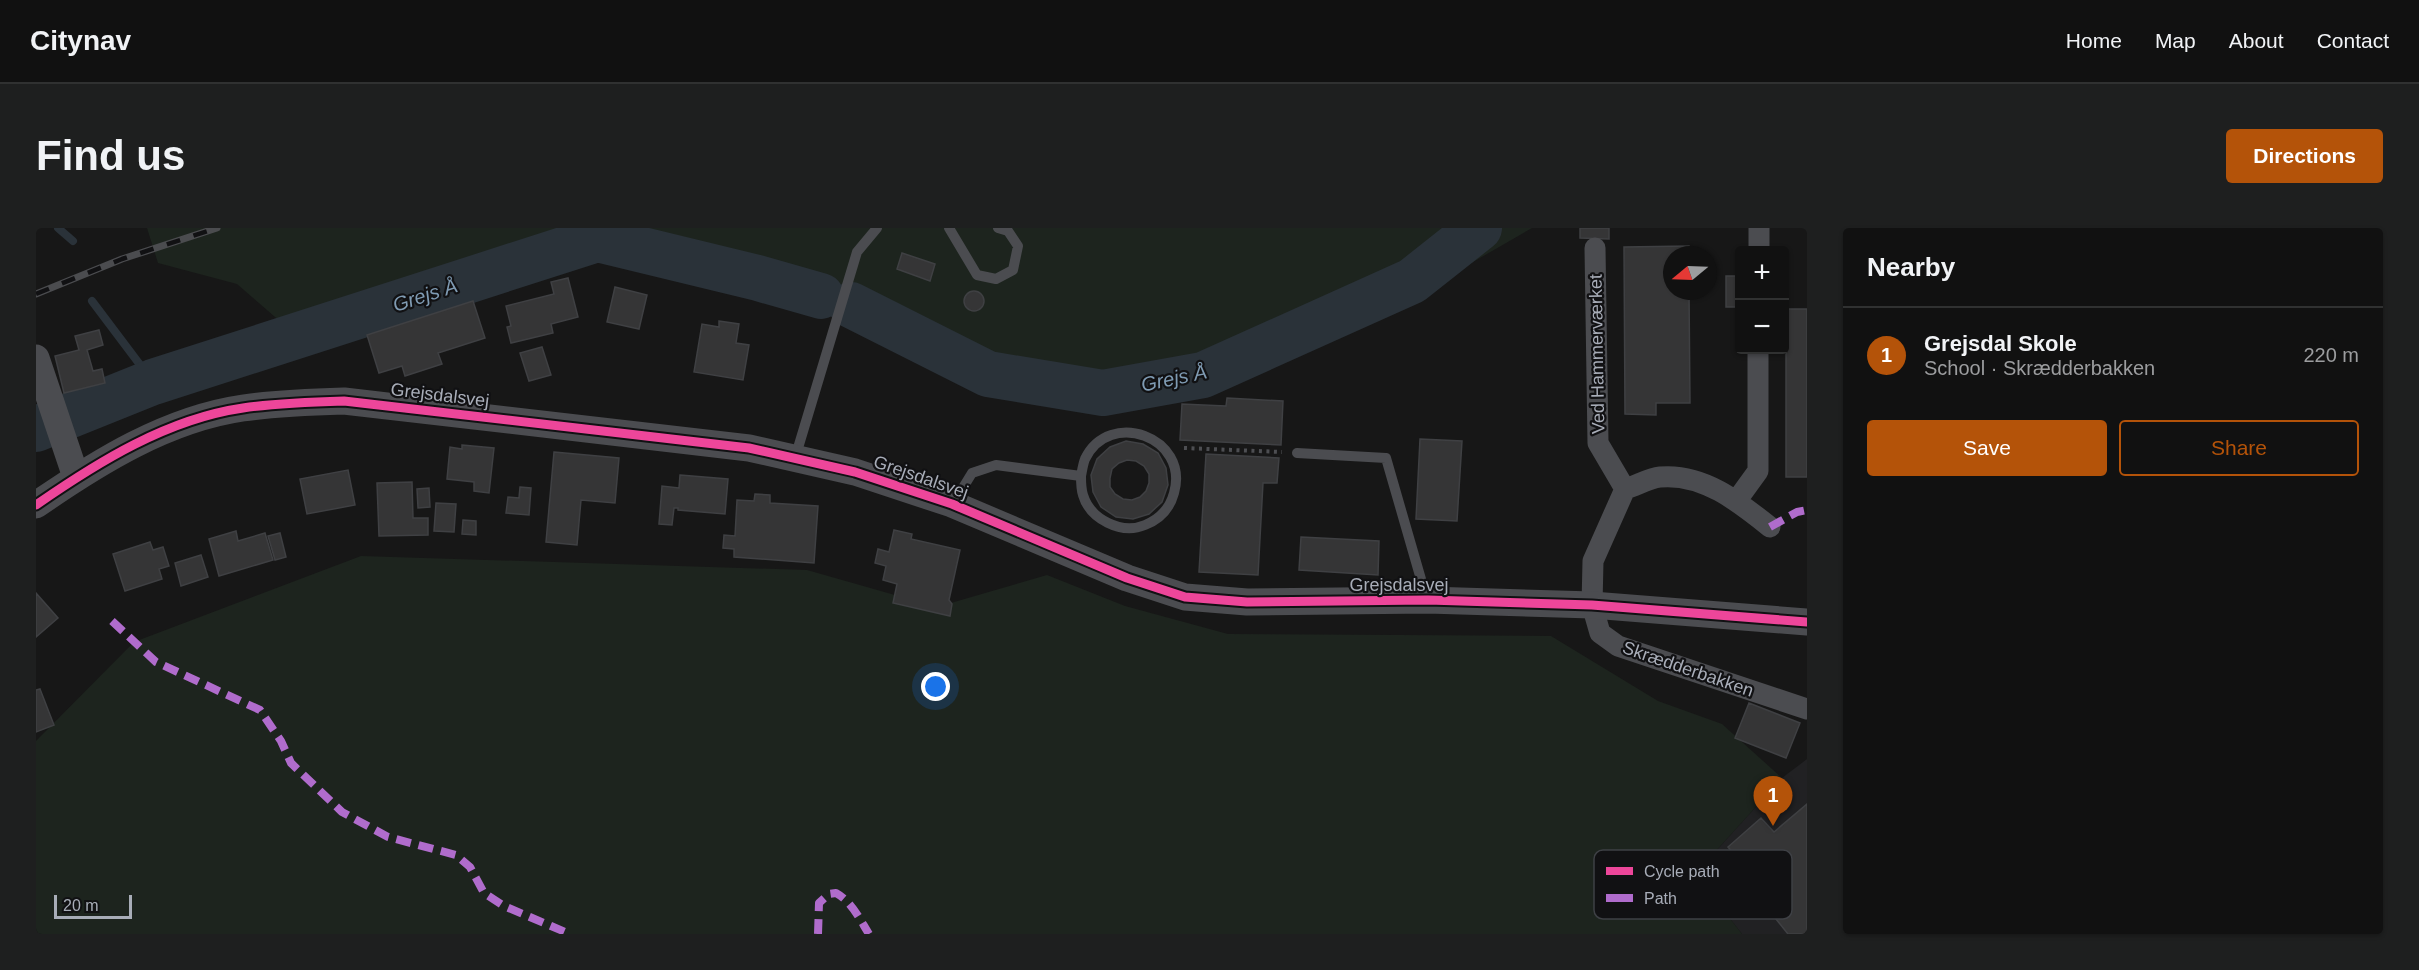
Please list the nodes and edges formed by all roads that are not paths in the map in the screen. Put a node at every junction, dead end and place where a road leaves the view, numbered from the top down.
1 (877, 228) edge
2 (949, 228) edge
3 (998, 228) edge
4 (1759, 228) edge
5 (1758, 246) edge
6 (1595, 248) dead end
7 (1758, 354) edge
8 (36, 358) edge
9 (1297, 453) road end
10 (795, 458) junction
11 (1081, 476) junction
12 (76, 477) junction
13 (1624, 489) junction
14 (1737, 500) junction
15 (952, 504) junction
16 (36, 505) edge
17 (1770, 527) dead end
18 (1428, 600) junction
19 (1592, 605) junction
20 (1807, 622) edge
21 (1807, 709) edge

1 - 10 lane
2 - 3 lane
4 - 5 street
6 - 13 street, Ved Hammerværket
7 - 14 street
8 - 12 street
9 - 18 lane
10 - 12 street, Grejsdalsvej
10 - 15 street, Grejsdalsvej
11 - 11 lane
11 - 15 lane
12 - 16 street, Grejsdalsvej
13 - 14 street
13 - 19 street
14 - 17 street
15 - 18 street, Grejsdalsvej
18 - 19 street, Grejsdalsvej
19 - 20 street, Grejsdalsvej
19 - 21 street, Skrædderbakken

